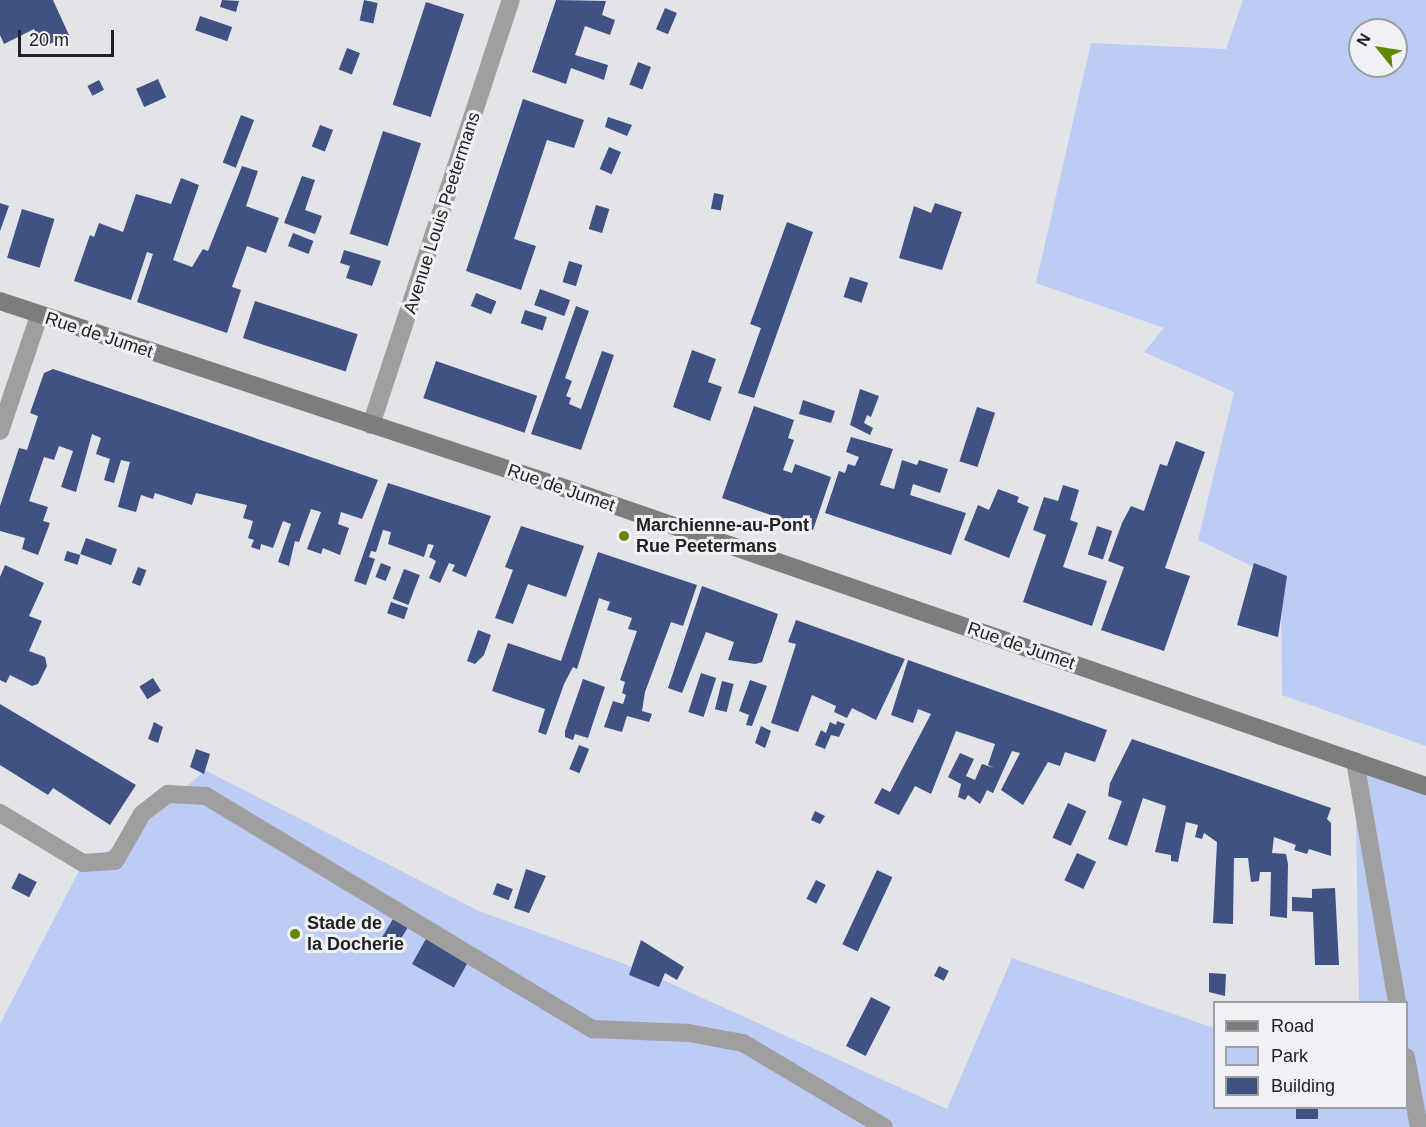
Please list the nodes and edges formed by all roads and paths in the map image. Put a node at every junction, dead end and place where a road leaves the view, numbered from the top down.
1 (511, 0) edge
2 (0, 302) edge
3 (39, 316) junction
4 (371, 425) junction
5 (0, 431) edge
6 (1355, 761) junction
7 (1426, 786) edge
8 (0, 813) edge
9 (1397, 1001) edge
10 (1408, 1063) edge
11 (884, 1127) edge
12 (1419, 1127) edge

1 - 4 street, Avenue Louis Peetermans
2 - 3 street, Rue de Jumet
3 - 4 street, Rue de Jumet
3 - 5 street
4 - 6 street, Rue de Jumet
6 - 7 street, Rue de Jumet
6 - 9 street
8 - 11 street
10 - 12 street

